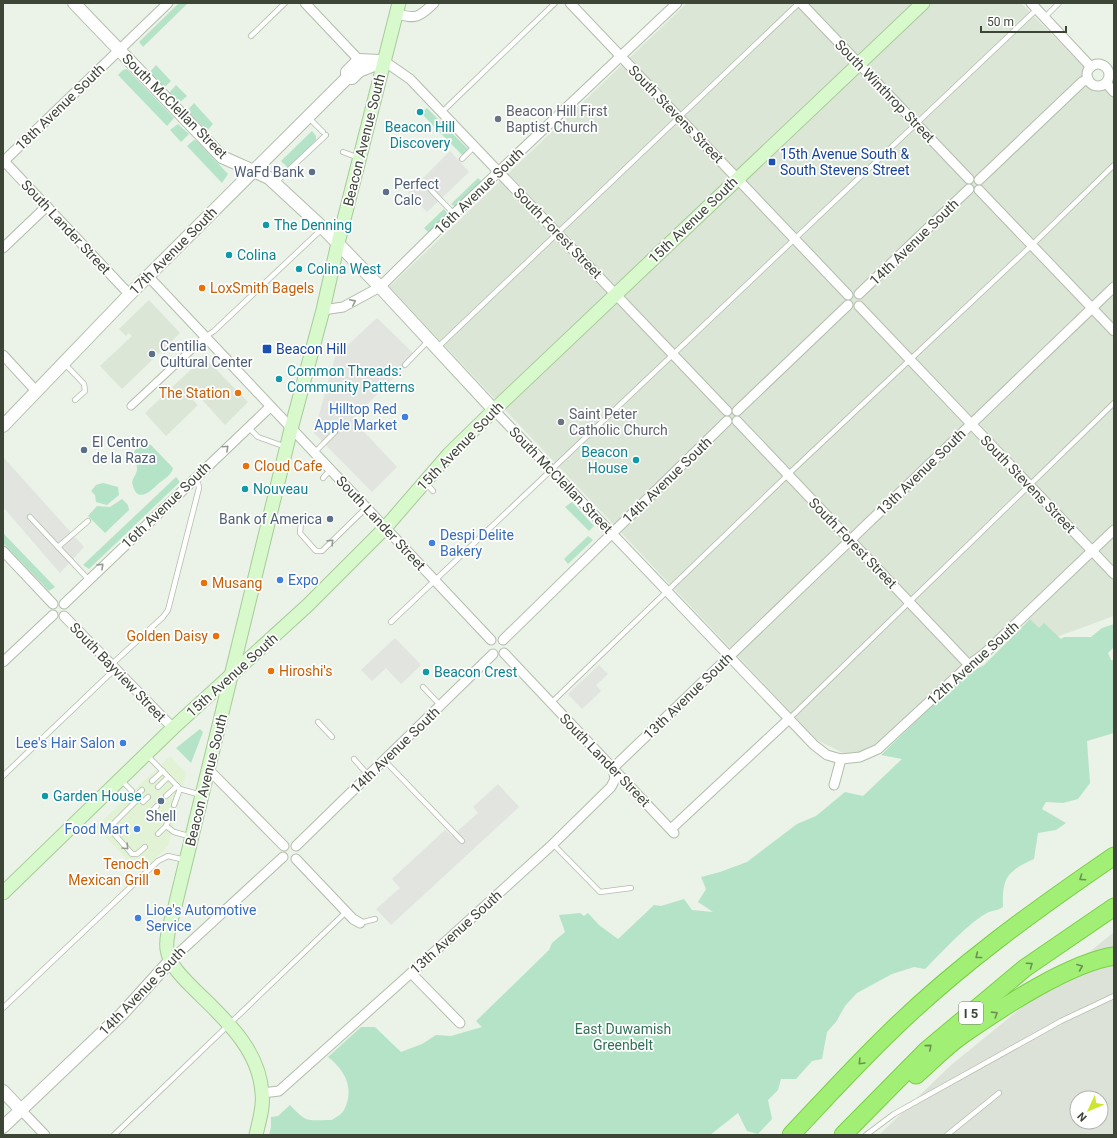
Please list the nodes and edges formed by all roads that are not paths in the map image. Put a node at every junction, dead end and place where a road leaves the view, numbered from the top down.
1 (74, 3) edge
2 (168, 3) edge
3 (285, 3) edge
4 (305, 3) edge
5 (434, 3) edge
6 (555, 3) edge
7 (570, 3) edge
8 (677, 3) edge
9 (800, 3) edge
10 (923, 3) edge
11 (1059, 3) edge
12 (1034, 6) edge
13 (397, 8) edge
14 (1045, 17) junction
15 (251, 36) dead end
16 (119, 50) junction
17 (621, 56) junction
18 (360, 60) junction
19 (384, 61) junction
20 (859, 64) junction
21 (1091, 67) junction
22 (1111, 68) edge
23 (347, 78) junction
24 (1088, 79) junction
25 (1106, 83) junction
26 (1114, 92) edge
27 (442, 112) junction
28 (308, 117) junction
29 (680, 118) junction
30 (916, 124) junction
31 (474, 146) junction
32 (343, 152) dead end
33 (359, 158) junction
34 (462, 159) dead end
35 (3, 160) edge
36 (1114, 165) edge
37 (255, 170) junction
38 (499, 172) junction
39 (737, 178) junction
40 (969, 179) junction
41 (979, 180) junction
42 (275, 184) junction
43 (969, 189) junction
44 (431, 190) dead end
45 (979, 190) junction
46 (47, 206) junction
47 (454, 214) junction
48 (323, 228) junction
49 (558, 233) junction
50 (795, 239) junction
51 (338, 243) junction
52 (1032, 245) junction
53 (3, 248) edge
54 (148, 276) junction
55 (380, 287) junction
56 (1114, 287) edge
57 (129, 294) junction
58 (616, 294) junction
59 (859, 294) junction
60 (848, 295) junction
61 (848, 305) junction
62 (859, 306) junction
63 (1092, 308) junction
64 (323, 310) junction
65 (1114, 330) edge
66 (206, 337) junction
67 (433, 344) junction
68 (673, 354) junction
69 (3, 355) edge
70 (910, 360) junction
71 (64, 363) junction
72 (404, 365) dead end
73 (37, 392) junction
74 (75, 400) dead end
75 (1114, 403) edge
76 (131, 406) dead end
77 (270, 407) junction
78 (494, 410) junction
79 (727, 410) junction
80 (737, 411) junction
81 (732, 421) junction
82 (971, 424) junction
83 (3, 426) edge
84 (248, 427) junction
85 (291, 429) junction
86 (335, 432) dead end
87 (287, 448) junction
88 (314, 453) junction
89 (330, 470) junction
90 (551, 470) junction
91 (788, 475) junction
92 (197, 476) junction
93 (323, 478) dead end
94 (1030, 486) junction
95 (366, 508) junction
96 (30, 517) dead end
97 (88, 521) dead end
98 (302, 522) dead end
99 (385, 528) junction
100 (1114, 530) edge
101 (612, 534) junction
102 (850, 540) junction
103 (58, 547) junction
104 (1092, 551) junction
105 (3, 552) edge
106 (1114, 574) edge
107 (88, 579) junction
108 (434, 580) junction
109 (668, 592) junction
110 (910, 602) junction
111 (53, 604) junction
112 (64, 604) junction
113 (52, 615) junction
114 (64, 616) junction
115 (391, 622) dead end
116 (491, 640) junction
117 (503, 640) junction
118 (504, 653) junction
119 (493, 654) junction
120 (730, 656) junction
121 (3, 662) edge
122 (969, 665) junction
123 (113, 667) junction
124 (232, 675) junction
125 (423, 687) dead end
126 (551, 703) junction
127 (441, 706) junction
128 (789, 719) junction
129 (318, 722) dead end
130 (173, 728) junction
131 (332, 737) dead end
132 (146, 754) junction
133 (354, 759) dead end
134 (841, 759) junction
135 (384, 760) junction
136 (613, 768) junction
137 (209, 770) junction
138 (162, 771) junction
139 (368, 775) junction
140 (3, 776) edge
141 (168, 777) junction
142 (120, 780) junction
143 (152, 781) dead end
144 (834, 785) dead end
145 (158, 787) dead end
146 (178, 788) junction
147 (142, 790) dead end
148 (132, 791) dead end
149 (203, 795) junction
150 (166, 796) dead end
151 (148, 797) dead end
152 (139, 799) junction
153 (174, 805) dead end
154 (157, 806) dead end
155 (152, 811) dead end
156 (169, 819) dead end
157 (166, 826) junction
158 (158, 834) dead end
159 (192, 837) junction
160 (462, 841) dead end
161 (553, 844) junction
162 (284, 846) junction
163 (296, 846) junction
164 (145, 847) dead end
165 (1114, 856) edge
166 (283, 857) junction
167 (296, 859) junction
168 (186, 860) junction
169 (631, 888) dead end
170 (3, 894) edge
171 (1114, 907) edge
172 (346, 912) junction
173 (375, 919) dead end
174 (360, 923) joint
175 (1114, 956) edge
176 (170, 961) junction
177 (411, 973) junction
178 (1114, 996) edge
179 (3, 1008) edge
180 (229, 1024) junction
181 (460, 1024) dead end
182 (3, 1091) edge
183 (262, 1093) junction
184 (999, 1093) dead end
185 (21, 1110) junction
186 (3, 1128) edge
187 (45, 1135) edge
188 (114, 1135) edge
189 (256, 1135) edge
190 (791, 1135) edge
191 (844, 1135) edge
192 (866, 1135) edge
193 (947, 1135) edge

1 - 16 street, South McClellan Street
2 - 16 street, 18th Avenue South
3 - 15 lane
4 - 18 street
5 - 13 street
6 - 27 lane
7 - 17 street, South Stevens Street
8 - 17 street, 16th Avenue South
9 - 20 street, South Winthrop Street
9 - 29 lane
10 - 20 main road, 15th Avenue South
11 - 14 lane
12 - 14 street
12 - 30 lane
13 - 19 main road, Beacon Avenue South
14 - 21 street
16 - 35 street, 18th Avenue South
16 - 37 street, South McClellan Street
17 - 29 street, South Stevens Street
17 - 38 street, 16th Avenue South
18 - 19 street
18 - 23 street, 17th Avenue South
19 - 23 street, 17th Avenue South
19 - 27 street, South Forest Street
19 - 33 main road, Beacon Avenue South
20 - 30 street, South Winthrop Street
20 - 39 main road, 15th Avenue South
21 - 22 street
21 - 24 street
22 - 25 street
23 - 28 street, 17th Avenue South
24 - 25 street
24 - 41 street
25 - 26 street
27 - 31 street, South Forest Street
28 - 37 street, 17th Avenue South
28 - 42 lane
29 - 39 street, South Stevens Street
29 - 49 lane
30 - 40 street, South Winthrop Street
30 - 50 lane
31 - 34 lane
31 - 38 street, South Forest Street
32 - 33 lane
33 - 51 main road, Beacon Avenue South
35 - 46 street, South Lander Street
36 - 52 lane
37 - 42 street, South McClellan Street
37 - 54 street, 17th Avenue South
38 - 47 street, 16th Avenue South
38 - 49 street, South Forest Street
39 - 50 street, South Stevens Street
39 - 58 main road, 15th Avenue South
40 - 41 street
40 - 43 street
41 - 45 street
42 - 48 street, South McClellan Street
43 - 45 street
43 - 59 street, 14th Avenue South
44 - 47 lane
45 - 52 street
46 - 53 street
46 - 57 street, South Lander Street
47 - 55 street, 16th Avenue South
48 - 51 street, South McClellan Street
48 - 66 lane
49 - 58 street, South Forest Street
49 - 67 lane
50 - 60 street, South Stevens Street
50 - 68 lane
51 - 55 street, South McClellan Street
51 - 64 main road, Beacon Avenue South
52 - 63 street
52 - 70 lane
54 - 57 street, 17th Avenue South
54 - 66 street, South Lander Street
64 -> 55 street, 16th Avenue South
55 - 67 street, South McClellan Street
56 - 63 street, 13th Avenue South
57 - 71 street, 17th Avenue South
58 - 68 street, South Forest Street
58 - 78 main road, 15th Avenue South
59 - 60 street
59 - 62 street
60 - 61 street
61 - 62 street
61 - 80 street
62 - 70 street, South Stevens Street
63 - 65 street
63 - 82 street, 13th Avenue South
64 - 85 main road, Beacon Avenue South
66 - 76 street
66 - 77 street, South Lander Street
67 - 72 lane
67 - 78 street, South McClellan Street
68 - 79 street, South Forest Street
68 - 90 lane
69 - 73 street
70 - 82 street, South Stevens Street
70 - 91 lane
71 - 73 street, 17th Avenue South
71 - 74 lane
73 - 83 street, 17th Avenue South
75 - 94 lane
77 - 84 street, 16th Avenue South
77 - 85 street, South Lander Street
78 - 90 street, South McClellan Street
78 - 99 main road, 15th Avenue South
79 - 80 street
79 - 81 street
80 - 81 street
81 - 91 street, South Forest Street
81 - 101 street, 14th Avenue South
82 - 94 street, South Stevens Street
82 - 102 street, 13th Avenue South
84 - 87 lane
92 -> 84 street, 16th Avenue South
85 - 87 main road, Beacon Avenue South
85 - 88 street, South Lander Street
86 - 88 lane
87 - 124 main road, Beacon Avenue South
88 - 89 street, South Lander Street
89 - 93 lane
89 - 95 street, South Lander Street
90 - 101 street, South McClellan Street
90 - 108 lane
91 - 102 street, South Forest Street
91 - 109 lane
107 -> 92 street, 16th Avenue South
92 - 123 lane
94 - 104 street, South Stevens Street
94 - 110 lane
98 -> 95 lane
95 - 99 street, South Lander Street
96 - 103 lane
97 - 103 lane
99 - 108 street, South Lander Street
99 - 124 main road, 15th Avenue South
100 - 104 street, 12th Avenue South
101 - 109 street, South McClellan Street
101 - 117 street, 14th Avenue South
102 - 110 street, South Forest Street
102 - 120 street, 13th Avenue South
103 - 107 lane
104 - 106 street, South Stevens Street
104 - 122 street, 12th Avenue South
105 - 111 street
107 - 112 street, 16th Avenue South
108 - 115 lane
108 - 116 street, South Lander Street
109 - 120 street, South McClellan Street
109 - 126 lane
110 - 122 street, South Forest Street
110 - 128 lane
111 - 112 street
111 - 113 street
112 - 114 street
113 - 114 street
113 - 121 street
114 - 123 street, South Bayview Street
116 - 117 street
116 - 119 street
117 - 118 street
118 - 119 street
118 - 126 street, South Lander Street
119 - 127 street, 14th Avenue South
120 - 128 street, South McClellan Street
120 - 136 street, 13th Avenue South
122 - 134 street, 12th Avenue South
123 - 130 street, South Bayview Street
123 - 140 lane
124 - 130 main road, 15th Avenue South
124 - 137 main road, Beacon Avenue South
125 - 127 lane
126 - 136 street, South Lander Street
127 - 135 street, 14th Avenue South
128 - 134 street, South McClellan Street
128 - 136 street, South Lander Street
129 - 131 lane
130 - 132 main road, 15th Avenue South
132 - 138 lane
132 - 142 main road, 15th Avenue South
133 - 139 lane
134 - 144 street
135 - 139 street, 14th Avenue South
135 - 160 lane
136 - 161 street, 13th Avenue South
137 - 149 main road, Beacon Avenue South
137 - 162 street
138 - 141 lane
138 - 143 lane
139 - 163 street, 14th Avenue South
141 - 145 lane
141 - 146 lane
142 - 148 lane
142 - 170 main road, 15th Avenue South
146 - 149 lane
146 - 150 lane
146 - 153 lane
147 - 152 lane
149 - 159 main road, Beacon Avenue South
151 - 152 lane
152 -> 164 lane
154 - 155 lane
156 - 157 lane
157 - 158 lane
157 - 159 lane
159 - 168 main road, Beacon Avenue South
161 - 169 lane
161 - 177 street, 13th Avenue South
162 - 163 street
162 - 166 street
163 - 167 street
165 -> 190 highway
166 - 167 street
166 - 176 street, 14th Avenue South
167 - 172 street
168 - 176 main road, Beacon Avenue South
168 - 179 lane
191 -> 171 highway, I 5
172 - 174 street
172 - 180 lane
173 - 174 lane
191 -> 175 highway
176 - 180 main road, Beacon Avenue South
176 - 185 street, 14th Avenue South
177 - 181 street
177 - 183 street, 13th Avenue South
178 - 192 lane
180 - 183 main road, Beacon Avenue South
180 - 188 lane
182 - 185 street
183 - 189 main road, Beacon Avenue South
184 - 193 lane
185 - 186 street, 14th Avenue South
185 - 187 street

